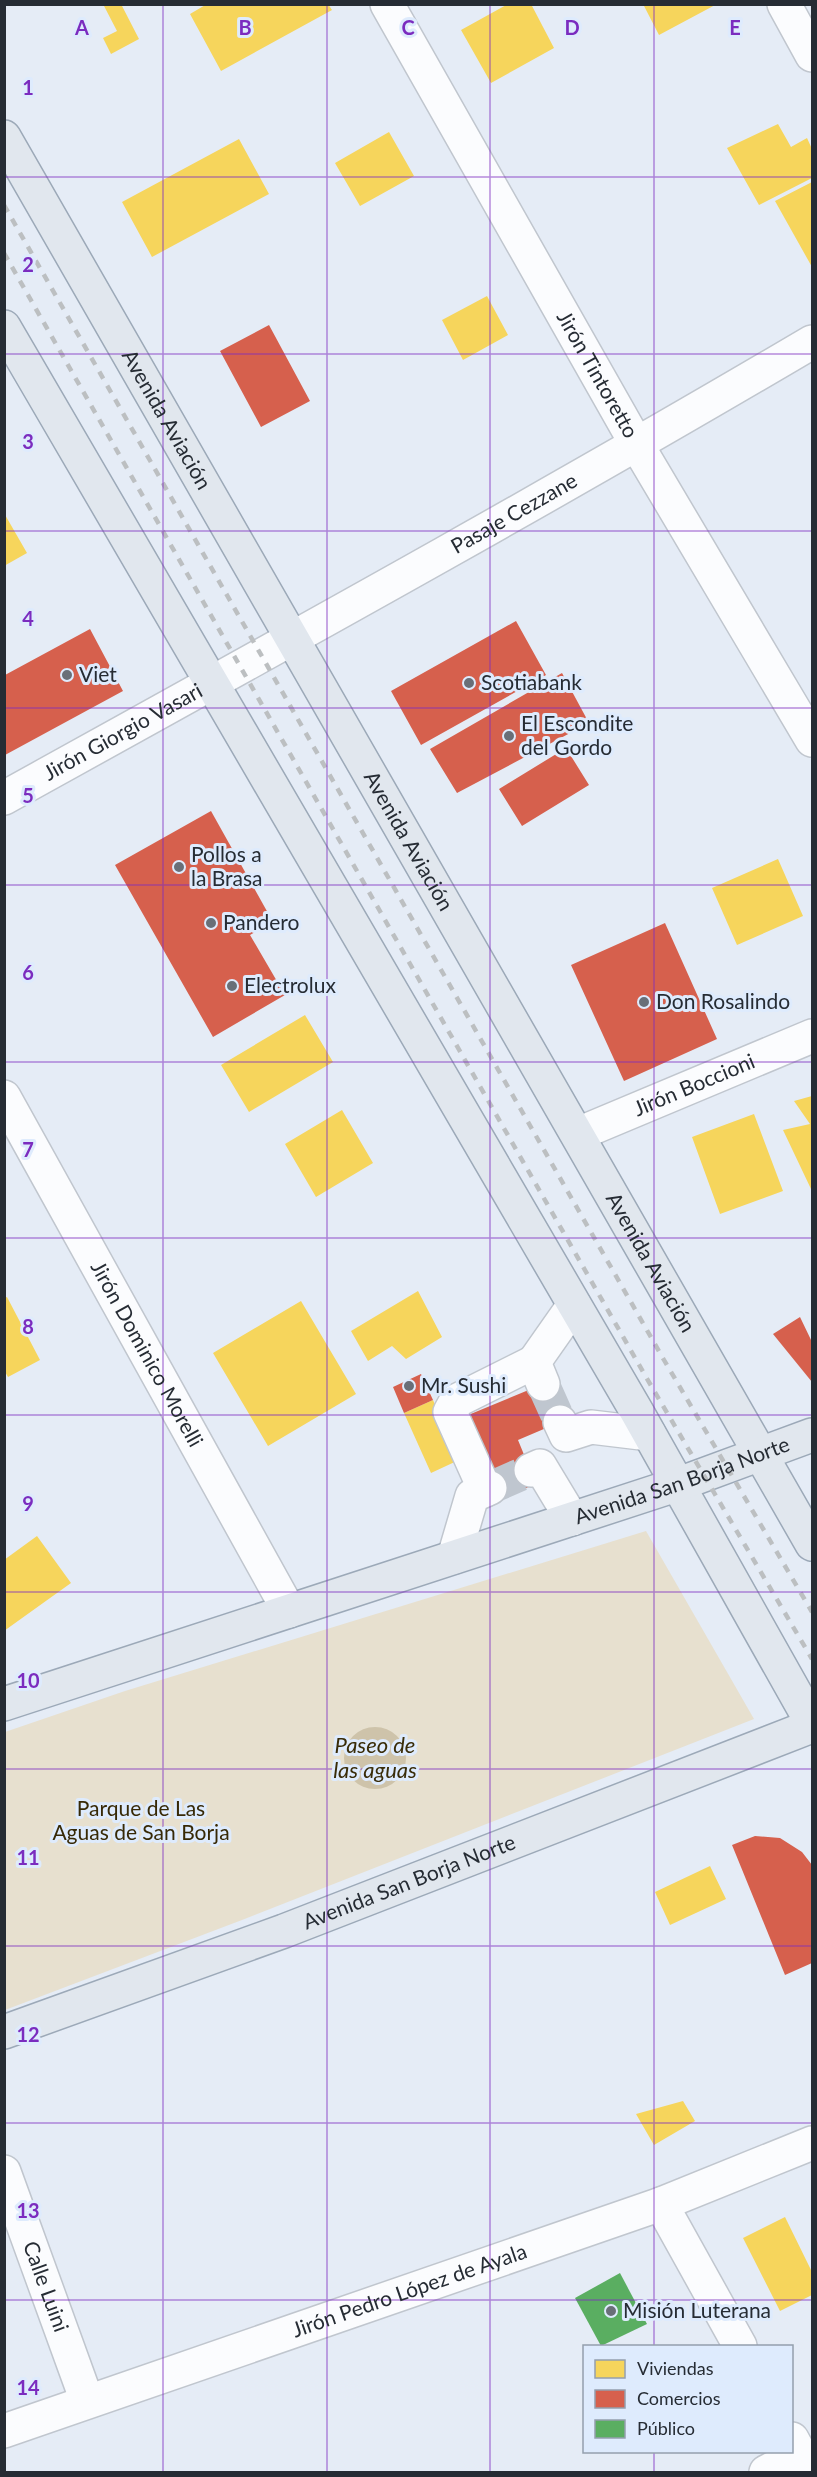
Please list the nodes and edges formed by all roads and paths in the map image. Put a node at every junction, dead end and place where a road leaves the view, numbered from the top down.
1 (387, 4) edge
2 (784, 4) edge
3 (813, 55) edge
4 (4, 137) edge
5 (4, 327) edge
6 (813, 342) edge
7 (637, 445) junction
8 (293, 640) junction
9 (212, 684) junction
10 (813, 740) edge
11 (4, 798) edge
12 (813, 1036) edge
13 (4, 1097) edge
14 (578, 1134) junction
15 (574, 1305) junction
16 (649, 1434) junction
17 (813, 1435) edge
18 (763, 1454) junction
19 (679, 1484) junction
20 (572, 1519) junction
21 (813, 1544) edge
22 (454, 1557) junction
23 (289, 1611) junction
24 (4, 1704) edge
25 (813, 1724) edge
26 (4, 2032) edge
27 (813, 2143) edge
28 (4, 2172) edge
29 (662, 2204) junction
30 (739, 2345) edge
31 (87, 2401) junction
32 (4, 2431) edge
33 (800, 2455) edge
34 (766, 2472) edge

1 - 7 street, Jirón Tintoretto
2 - 3 street
4 - 8 main road, Avenida Aviación
5 - 9 main road
6 - 7 street, Pasaje Cezzane
7 - 8 street, Pasaje Cezzane
7 - 10 street, Jirón Tintoretto
8 - 9 street, Pasaje Cezzane
8 - 14 main road, Avenida Aviación
9 - 11 street, Jirón Giorgio Vasari
9 - 15 main road
12 - 14 street, Jirón Boccioni
13 - 23 street, Jirón Dominico Morelli
14 - 18 main road, Avenida Aviación
15 - 16 main road
15 - 22 street
16 - 19 main road
16 - 20 street
17 - 18 main road, Avenida San Borja Norte
18 - 19 main road, Avenida San Borja Norte
18 - 21 main road, Avenida Aviación
19 - 20 main road, Avenida San Borja Norte
19 - 25 main road
20 - 22 main road, Avenida San Borja Norte
22 - 23 main road, Avenida San Borja Norte
23 - 24 main road, Avenida San Borja Norte
25 - 26 main road, Avenida San Borja Norte
27 - 29 street, Jirón Pedro López de Ayala
28 - 31 street, Calle Luini
29 - 30 street
29 - 31 street, Jirón Pedro López de Ayala
31 - 32 street, Jirón Pedro López de Ayala
33 - 34 street

